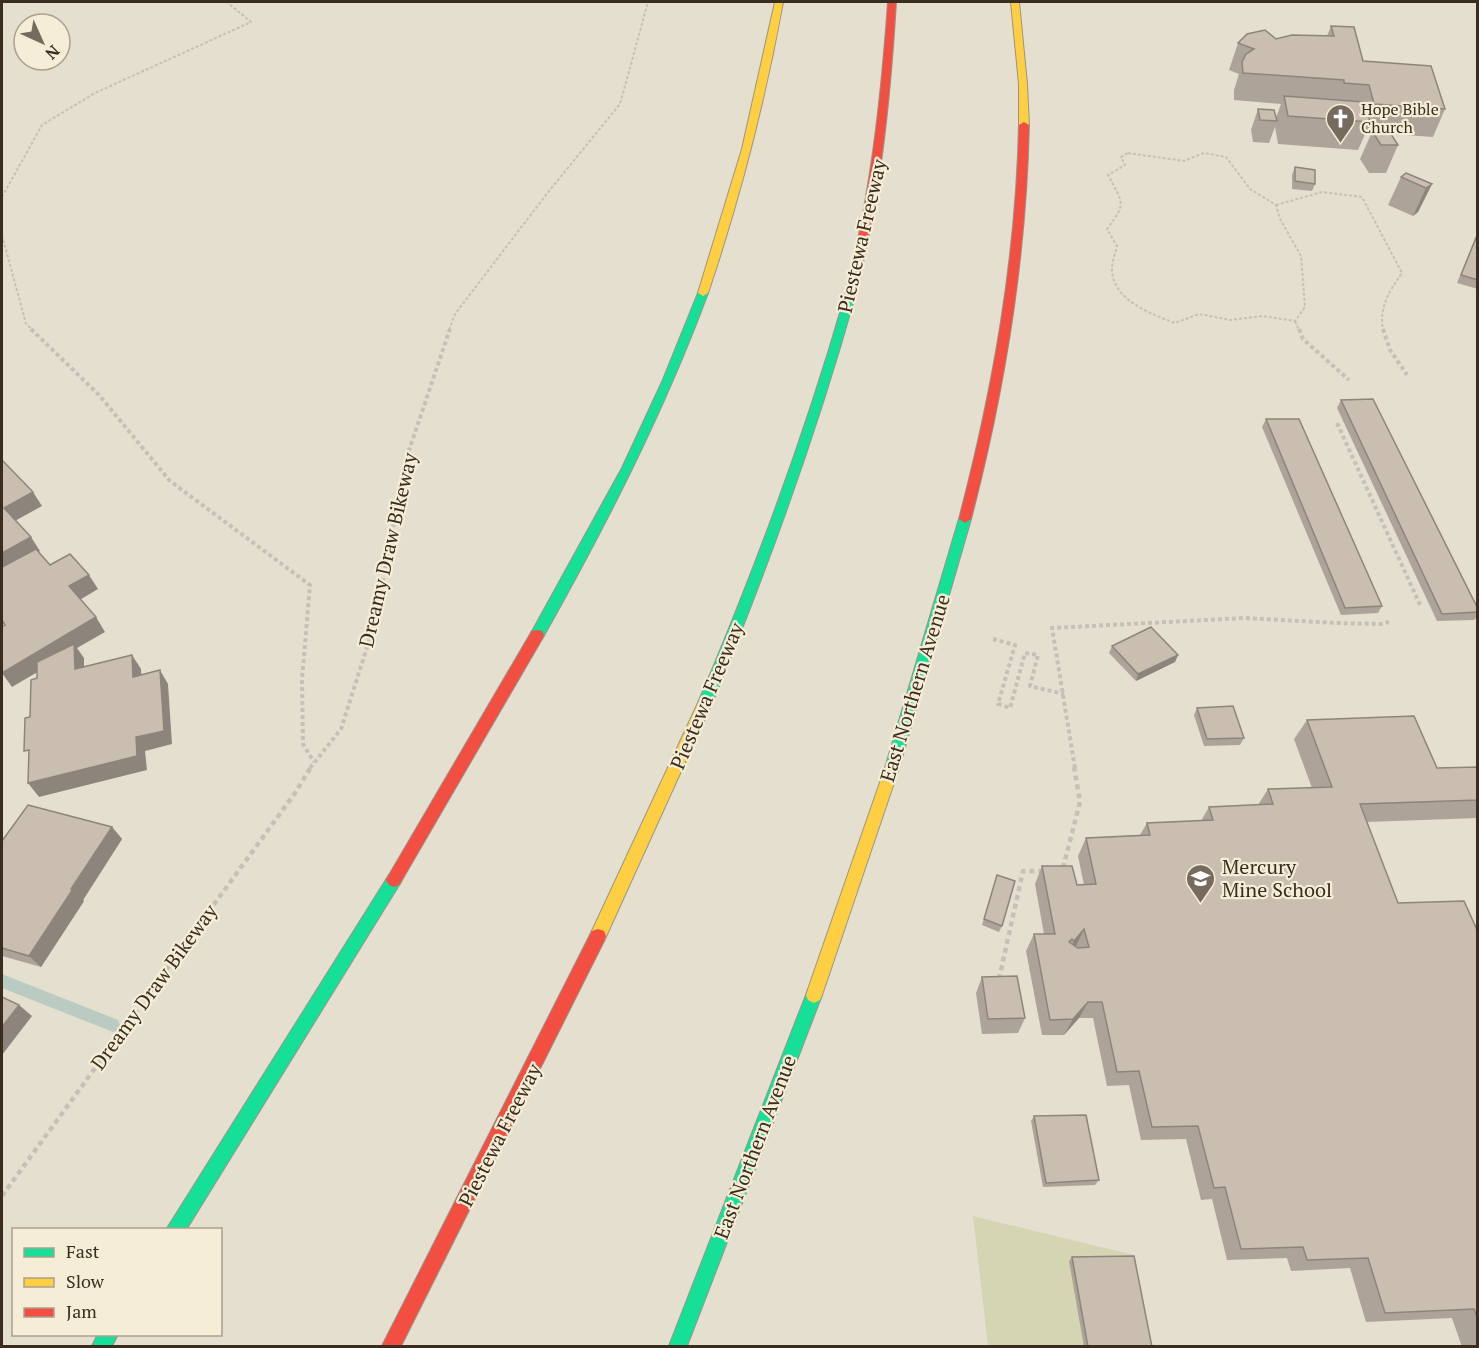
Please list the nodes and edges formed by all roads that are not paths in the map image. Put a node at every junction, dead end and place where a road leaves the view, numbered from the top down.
1 (779, 2) edge
2 (892, 2) edge
3 (1015, 2) edge
4 (176, 1228) edge
5 (391, 1347) edge
6 (678, 1347) edge

1 - 4 main road
2 - 5 main road, Piestewa Freeway
3 - 6 main road, East Northern Avenue

